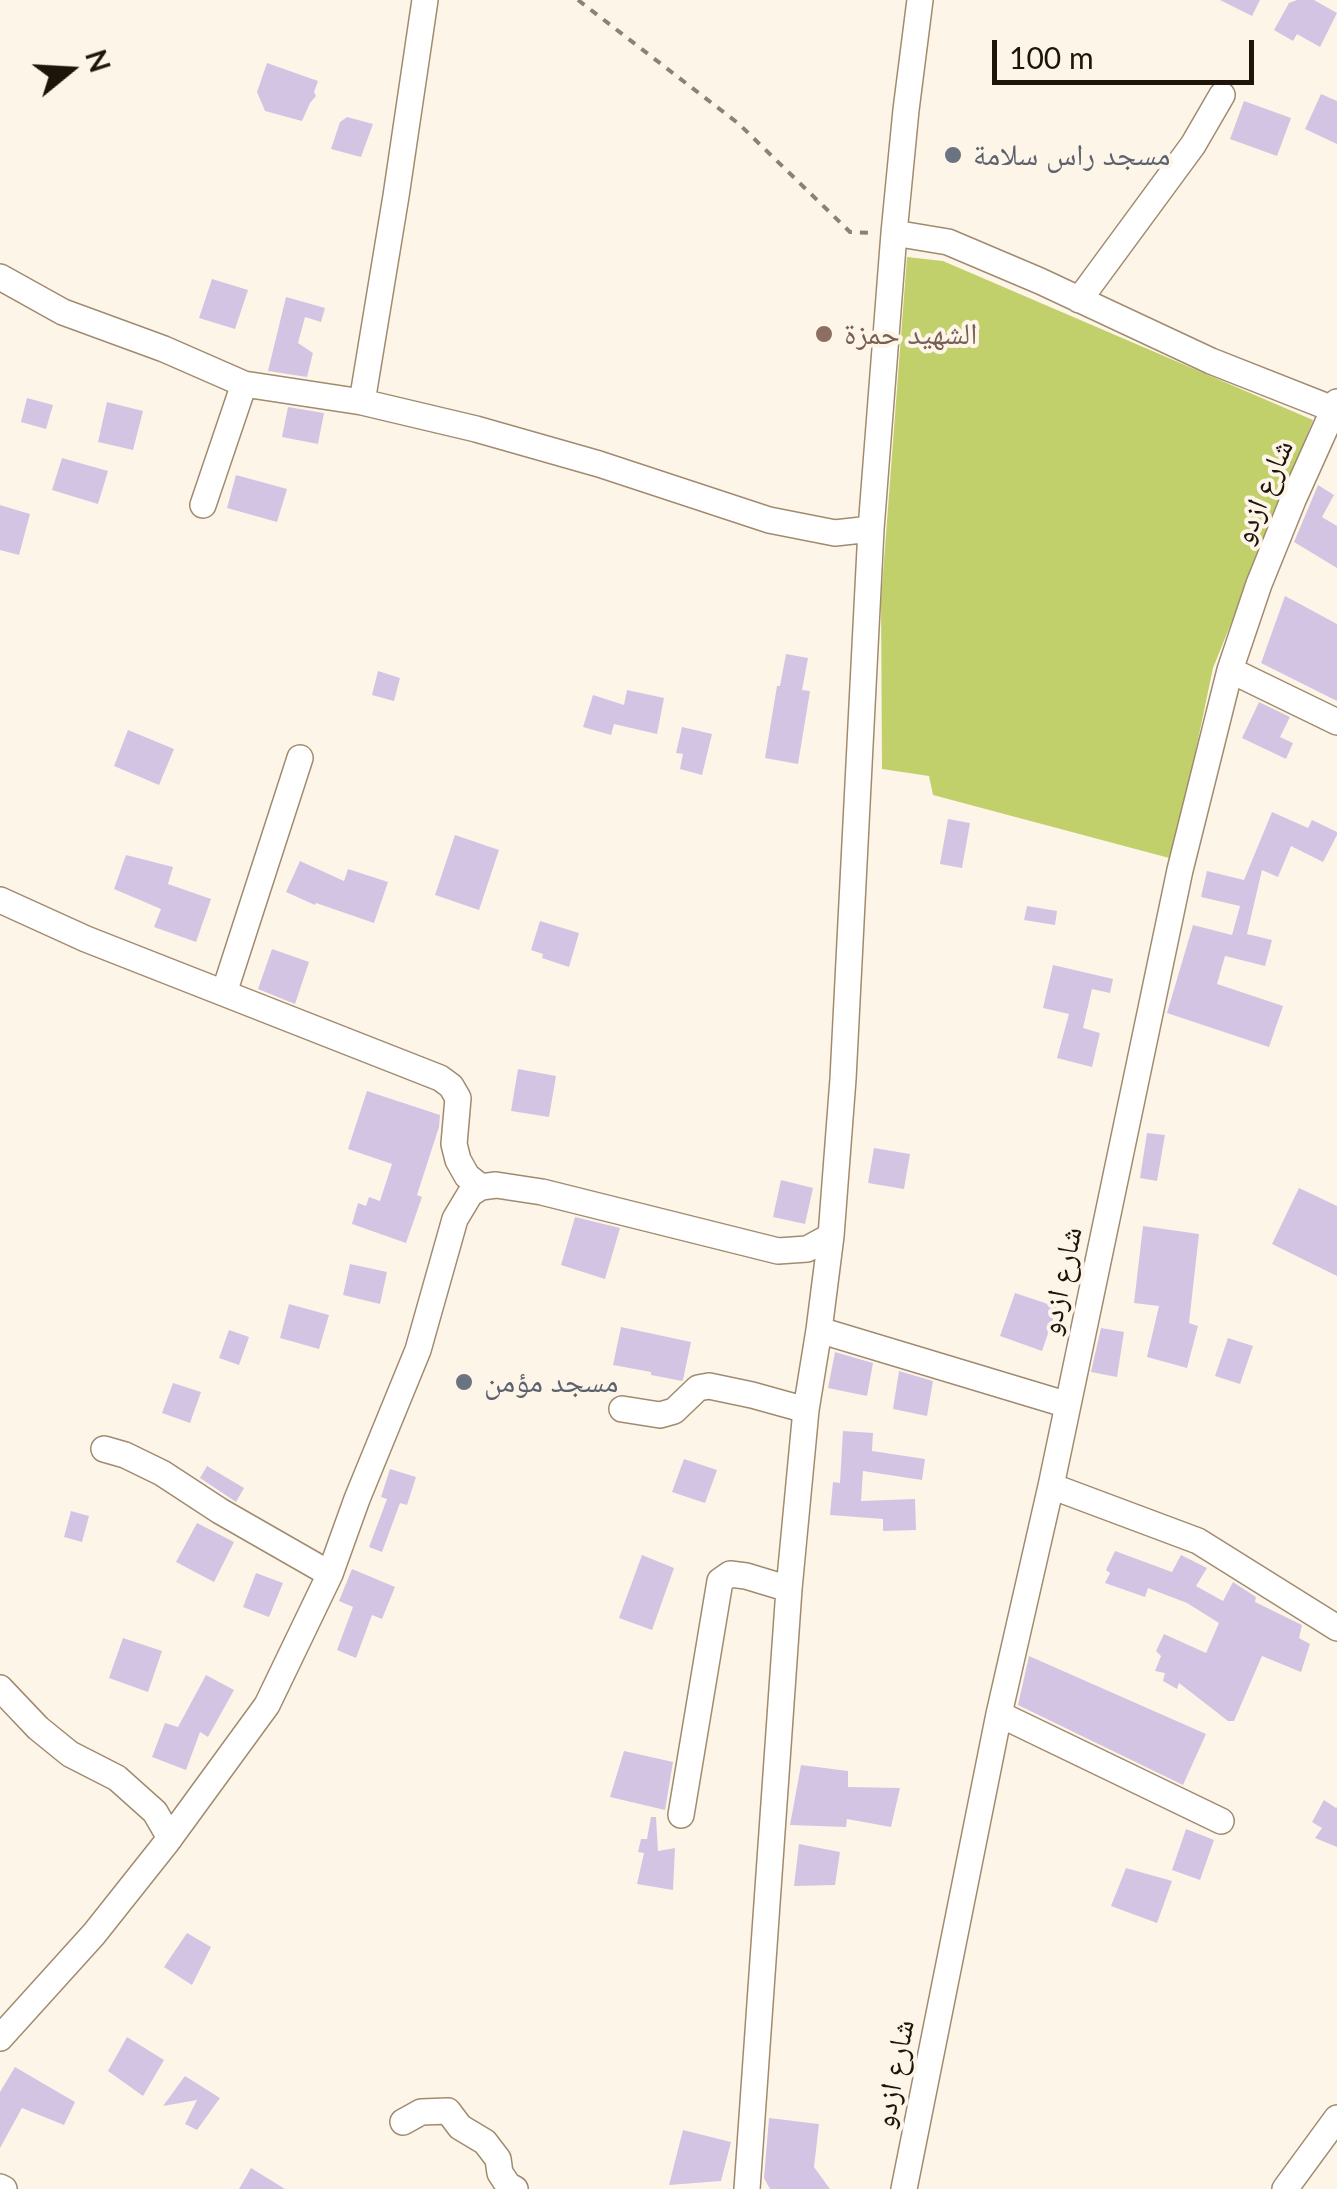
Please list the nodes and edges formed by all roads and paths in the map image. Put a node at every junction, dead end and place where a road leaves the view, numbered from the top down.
1 (425, 0) edge
2 (578, 0) edge
3 (920, 0) edge
4 (1222, 95) dead end
5 (894, 233) junction
6 (0, 277) edge
7 (1079, 300) junction
8 (244, 384) junction
9 (362, 402) junction
10 (1335, 406) edge
11 (203, 505) dead end
12 (870, 530) junction
13 (1230, 670) junction
14 (1337, 722) edge
15 (300, 758) dead end
16 (0, 900) edge
17 (224, 993) junction
18 (481, 1187) junction
19 (831, 1236) junction
20 (819, 1330) junction
21 (1068, 1406) junction
22 (622, 1408) dead end
23 (806, 1410) junction
24 (104, 1449) dead end
25 (1051, 1486) junction
26 (330, 1574) junction
27 (789, 1589) junction
28 (1337, 1628) edge
29 (0, 1688) edge
30 (999, 1714) junction
31 (680, 1815) dead end
32 (1220, 1821) dead end
33 (170, 1838) junction
34 (0, 2038) edge
35 (402, 2122) dead end
36 (1336, 2123) edge
37 (515, 2189) edge
38 (747, 2189) edge
39 (904, 2189) edge
40 (1285, 2189) edge

1 - 9 street
2 - 5 path
3 - 5 street
4 - 7 street
5 - 7 street
5 - 12 street
6 - 8 street
7 - 10 street
8 - 9 street
8 - 11 street
9 - 12 street
10 - 13 street, شارع ازدو
12 - 19 street
13 - 14 street
13 - 21 street, شارع ازدو
15 - 17 street
16 - 17 street
17 - 18 street
18 - 19 street
18 - 26 street
19 - 20 street
20 - 21 street
20 - 23 street
21 - 25 street, شارع ازدو
22 - 23 street
23 - 27 street
24 - 26 street
25 - 28 street
25 - 30 street, شارع ازدو
26 - 33 street
27 - 31 street
27 - 38 street
29 - 33 street
30 - 32 street
30 - 39 street, شارع ازدو
33 - 34 street
35 - 37 street
36 - 40 street

